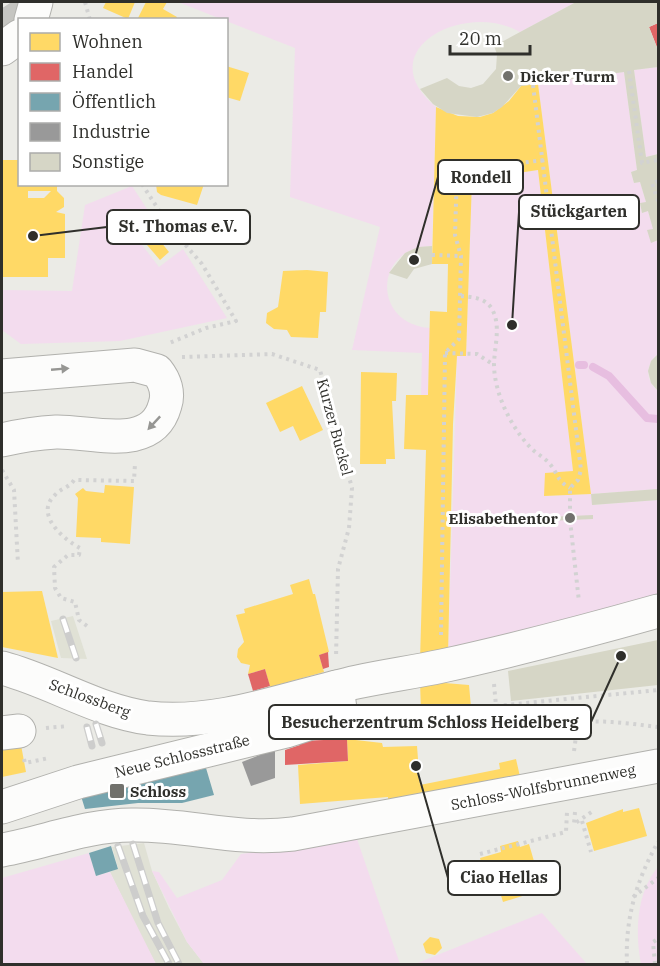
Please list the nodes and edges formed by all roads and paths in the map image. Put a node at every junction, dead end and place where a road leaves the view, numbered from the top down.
1 (36, 2) edge
2 (86, 2) edge
3 (32, 18) edge
4 (90, 18) edge
5 (18, 37) edge
6 (2, 49) edge
7 (629, 71) dead end
8 (533, 85) dead end
9 (658, 159) edge
10 (544, 160) junction
11 (658, 182) edge
12 (143, 186) edge
13 (658, 201) edge
14 (432, 255) dead end
15 (461, 256) junction
16 (461, 296) junction
17 (166, 344) dead end
18 (445, 353) junction
19 (170, 358) dead end
20 (494, 366) junction
21 (2, 376) edge
22 (2, 440) edge
23 (2, 470) edge
24 (134, 481) dead end
25 (570, 488) junction
26 (18, 564) dead end
27 (658, 611) edge
28 (87, 627) dead end
29 (582, 632) junction
30 (440, 666) junction
31 (2, 668) edge
32 (343, 679) junction
33 (658, 690) edge
34 (495, 694) dead end
35 (658, 727) edge
36 (658, 766) edge
37 (2, 807) edge
38 (593, 811) dead end
39 (582, 821) junction
40 (574, 824) dead end
41 (566, 832) dead end
42 (658, 842) edge
43 (2, 850) edge
44 (591, 852) dead end
45 (480, 854) dead end
46 (658, 878) edge
47 (633, 898) junction
48 (658, 939) edge
49 (627, 964) edge
50 (655, 964) edge

1 - 3 street
2 - 4 path
5 - 6 street
7 - 9 path
8 - 10 path
10 - 15 path
10 - 25 path
11 - 13 path
12 - 17 path
14 - 15 path
15 - 16 path
16 - 18 path
16 - 20 path
18 - 20 path
18 - 30 path
19 - 32 path, Kurzer Buckel
20 - 25 path
21 -> 22 street
23 - 26 path
24 - 28 path
25 - 29 path
27 - 29 street, Schlossberg
29 - 30 street, Schlossberg
30 - 32 street, Schlossberg
31 - 32 street, Schlossberg
32 - 35 path
32 - 37 street, Neue Schlossstraße
33 - 34 path
36 - 43 street, Schloss-Wolfsbrunnenweg
38 - 39 path
39 - 40 path
39 - 44 path
41 - 45 path
42 - 47 path
46 - 47 path
47 - 49 path
48 - 50 path

